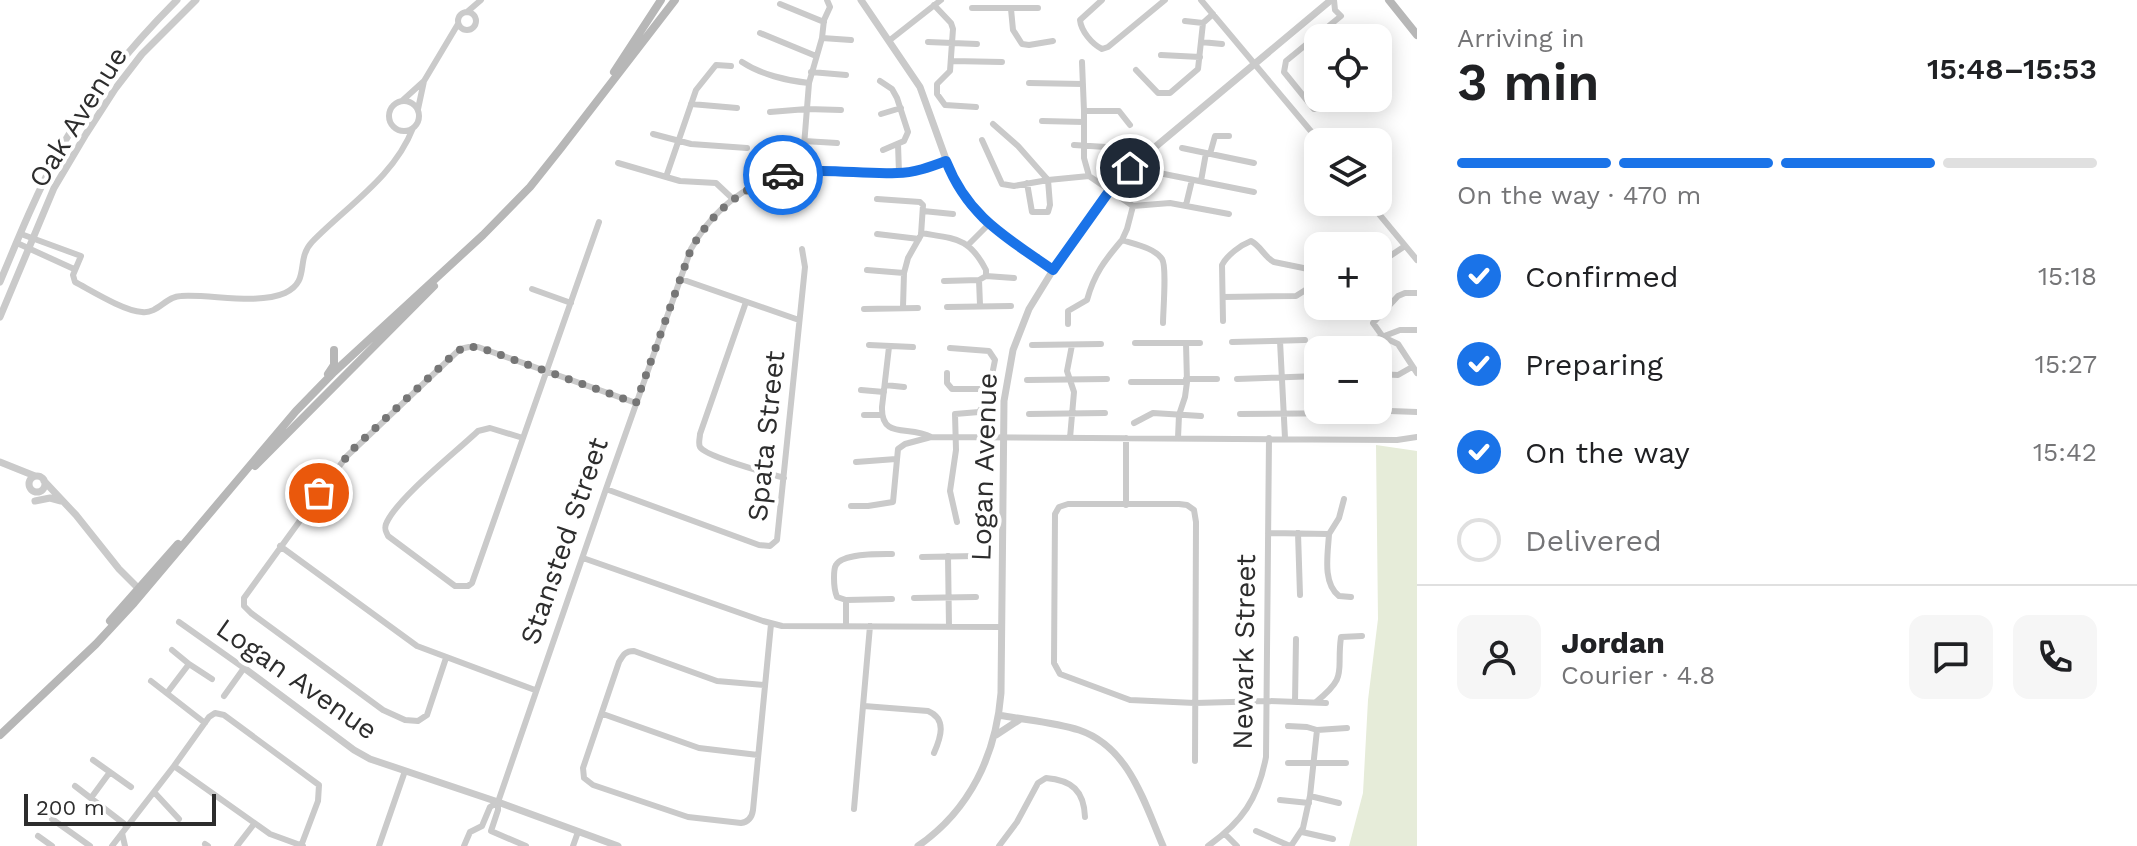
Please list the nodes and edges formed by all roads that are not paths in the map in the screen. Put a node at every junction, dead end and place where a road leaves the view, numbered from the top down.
1 (177, 0) edge
2 (196, 0) edge
3 (661, 0) edge
4 (675, 0) edge
5 (827, 0) edge
6 (861, 0) edge
7 (941, 0) edge
8 (999, 0) edge
9 (1102, 0) edge
10 (1165, 0) edge
11 (1201, 0) edge
12 (1332, 0) edge
13 (1389, 0) edge
14 (480, 1) edge
15 (780, 4) dead end
16 (934, 5) junction
17 (972, 8) dead end
18 (1000, 8) junction
19 (1038, 8) dead end
20 (1011, 9) junction
21 (467, 12) junction
22 (1213, 14) junction
23 (1313, 15) junction
24 (476, 19) junction
25 (1185, 21) dead end
26 (824, 22) junction
27 (1203, 23) junction
28 (1320, 24) edge
29 (1331, 24) edge
30 (461, 27) junction
31 (760, 33) dead end
32 (1417, 35) edge
33 (822, 38) junction
34 (851, 40) dead end
35 (890, 40) junction
36 (1053, 41) dead end
37 (928, 42) dead end
38 (1201, 42) junction
39 (953, 43) junction
40 (977, 44) dead end
41 (1222, 44) dead end
42 (1304, 46) edge
43 (1161, 55) dead end
44 (816, 56) junction
45 (1200, 57) junction
46 (952, 61) junction
47 (742, 62) dead end
48 (1002, 62) dead end
49 (1082, 62) dead end
50 (1255, 63) junction
51 (731, 66) dead end
52 (1136, 70) dead end
53 (811, 72) junction
54 (846, 75) dead end
55 (424, 81) junction
56 (880, 81) dead end
57 (809, 83) junction
58 (1029, 83) dead end
59 (1083, 84) junction
60 (1297, 90) junction
61 (599, 97) junction
62 (1304, 97) edge
63 (1285, 100) junction
64 (401, 101) junction
65 (691, 104) junction
66 (976, 107) dead end
67 (737, 108) dead end
68 (901, 108) junction
69 (418, 109) junction
70 (807, 109) junction
71 (841, 110) dead end
72 (1084, 111) junction
73 (770, 112) dead end
74 (881, 114) dead end
75 (1042, 121) dead end
76 (1084, 122) junction
77 (993, 124) dead end
78 (1130, 125) dead end
79 (413, 128) junction
80 (1308, 128) edge
81 (402, 131) junction
82 (653, 134) dead end
83 (1229, 136) dead end
84 (678, 140) junction
85 (982, 140) dead end
86 (804, 143) junction
87 (837, 143) dead end
88 (898, 144) junction
89 (1074, 145) dead end
90 (1084, 146) junction
91 (1106, 147) dead end
92 (402, 148) junction
93 (747, 148) dead end
94 (768, 148) dead end
95 (1182, 148) dead end
96 (883, 150) dead end
97 (1208, 154) junction
98 (946, 161) junction
99 (618, 163) dead end
100 (1254, 163) dead end
101 (802, 171) junction
102 (1154, 172) dead end
103 (899, 173) junction
104 (1089, 176) junction
105 (666, 177) junction
106 (1048, 180) junction
107 (1192, 180) junction
108 (1201, 181) junction
109 (1027, 183) junction
110 (1110, 190) junction
111 (1254, 192) dead end
112 (733, 199) junction
113 (877, 199) dead end
114 (1186, 205) junction
115 (1133, 206) junction
116 (923, 211) junction
117 (953, 214) dead end
118 (1229, 214) dead end
119 (1380, 216) edge
120 (599, 222) dead end
121 (989, 224) junction
122 (21, 234) junction
123 (877, 234) dead end
124 (920, 236) junction
125 (34, 238) junction
126 (1122, 240) junction
127 (17, 243) junction
128 (969, 244) junction
129 (1405, 246) junction
130 (29, 249) junction
131 (802, 249) dead end
132 (1392, 255) edge
133 (460, 257) junction
134 (1417, 260) edge
135 (1304, 268) edge
136 (74, 269) junction
137 (867, 270) dead end
138 (1053, 270) junction
139 (904, 273) junction
140 (983, 278) junction
141 (1014, 278) dead end
142 (681, 279) junction
143 (944, 281) dead end
144 (0, 282) edge
145 (532, 289) dead end
146 (1304, 291) edge
147 (1417, 293) edge
148 (1223, 297) junction
149 (419, 302) junction
150 (746, 302) junction
151 (571, 303) junction
152 (980, 305) junction
153 (1011, 306) dead end
154 (903, 307) junction
155 (947, 307) dead end
156 (918, 308) dead end
157 (864, 309) dead end
158 (0, 317) edge
159 (799, 320) junction
160 (1223, 321) dead end
161 (1163, 323) dead end
162 (1068, 324) dead end
163 (1417, 330) edge
164 (1382, 336) edge
165 (1385, 336) edge
166 (1304, 340) edge
167 (1280, 341) junction
168 (1392, 341) edge
169 (1232, 342) dead end
170 (1135, 343) dead end
171 (1186, 343) junction
172 (1200, 343) dead end
173 (1101, 344) dead end
174 (869, 345) dead end
175 (1032, 345) dead end
176 (1072, 345) junction
177 (889, 347) junction
178 (913, 347) dead end
179 (950, 348) dead end
180 (334, 350) dead end
181 (345, 362) junction
182 (1414, 370) edge
183 (547, 372) junction
184 (947, 373) dead end
185 (1392, 375) edge
186 (1304, 376) edge
187 (1283, 377) junction
188 (1107, 379) dead end
189 (1217, 379) dead end
190 (1237, 379) dead end
191 (1027, 380) dead end
192 (1070, 380) junction
193 (1186, 380) junction
194 (1131, 382) dead end
195 (904, 387) dead end
196 (884, 388) junction
197 (990, 389) junction
198 (861, 390) dead end
199 (636, 403) junction
200 (296, 411) junction
201 (1392, 411) edge
202 (1417, 412) edge
203 (1105, 413) dead end
204 (1284, 413) junction
205 (1304, 413) edge
206 (1029, 414) dead end
207 (1072, 414) junction
208 (1240, 414) dead end
209 (864, 415) dead end
210 (882, 415) junction
211 (1179, 415) junction
212 (1201, 416) dead end
213 (1134, 423) dead end
214 (931, 437) junction
215 (1003, 437) junction
216 (1417, 437) edge
217 (523, 438) junction
218 (956, 438) junction
219 (1070, 438) junction
220 (1126, 438) junction
221 (1178, 438) junction
222 (1269, 438) junction
223 (1285, 438) junction
224 (896, 459) junction
225 (2, 462) edge
226 (856, 462) dead end
227 (17, 470) junction
228 (37, 476) junction
229 (784, 478) junction
230 (44, 481) junction
231 (29, 485) junction
232 (606, 489) junction
233 (41, 490) junction
234 (56, 495) junction
235 (224, 497) junction
236 (1344, 499) dead end
237 (35, 501) dead end
238 (63, 502) junction
239 (893, 502) junction
240 (1126, 505) junction
241 (851, 506) dead end
242 (892, 512) dead end
243 (957, 522) dead end
244 (1268, 533) junction
245 (1298, 533) junction
246 (1329, 534) junction
247 (280, 546) junction
248 (892, 554) dead end
249 (948, 556) junction
250 (976, 556) dead end
251 (922, 557) dead end
252 (583, 558) junction
253 (140, 590) junction
254 (1300, 595) dead end
255 (949, 597) junction
256 (976, 597) dead end
257 (1351, 597) dead end
258 (914, 598) dead end
259 (892, 599) dead end
260 (846, 600) junction
261 (179, 622) dead end
262 (771, 624) junction
263 (846, 626) junction
264 (870, 626) junction
265 (949, 627) junction
266 (1001, 627) junction
267 (1362, 636) dead end
268 (1296, 639) dead end
269 (172, 650) dead end
270 (446, 658) junction
271 (189, 664) junction
272 (244, 668) junction
273 (212, 679) dead end
274 (151, 681) dead end
275 (765, 685) junction
276 (535, 690) junction
277 (167, 693) junction
278 (224, 696) dead end
279 (1267, 701) junction
280 (1295, 702) junction
281 (1316, 702) junction
282 (1195, 703) junction
283 (1326, 703) dead end
284 (864, 706) junction
285 (603, 714) junction
286 (999, 715) junction
287 (1021, 719) junction
288 (207, 720) junction
289 (1288, 726) dead end
290 (0, 727) edge
291 (1347, 728) dead end
292 (1317, 730) junction
293 (0, 735) edge
294 (995, 736) junction
295 (934, 753) dead end
296 (758, 755) junction
297 (93, 760) dead end
298 (1195, 761) dead end
299 (1288, 763) dead end
300 (1346, 763) dead end
301 (1314, 764) junction
302 (174, 766) junction
303 (405, 771) junction
304 (110, 772) junction
305 (75, 786) dead end
306 (131, 787) dead end
307 (154, 792) junction
308 (91, 798) junction
309 (1280, 800) dead end
310 (1310, 800) junction
311 (498, 802) junction
312 (1339, 803) dead end
313 (854, 809) dead end
314 (1085, 817) dead end
315 (52, 819) dead end
316 (179, 819) dead end
317 (254, 824) junction
318 (127, 826) junction
319 (1256, 831) dead end
320 (578, 832) junction
321 (1302, 832) junction
322 (122, 833) junction
323 (1225, 834) junction
324 (38, 836) dead end
325 (1333, 839) dead end
326 (52, 846) edge
327 (90, 846) edge
328 (112, 846) edge
329 (125, 846) edge
330 (237, 846) edge
331 (301, 846) edge
332 (379, 846) edge
333 (464, 846) edge
334 (526, 846) edge
335 (573, 846) edge
336 (618, 846) edge
337 (918, 846) edge
338 (999, 846) edge
339 (1163, 846) edge
340 (1208, 846) edge
341 (1237, 846) edge
342 (1290, 846) edge

1 - 122 street, Oak Avenue
2 - 125 street, Oak Avenue
3 - 61 main road
4 - 61 main road
5 - 26 street
6 - 35 street
7 - 16 street
8 - 18 street
9 - 10 street
11 - 22 street
12 - 23 street, Logan Avenue
12 - 29 street
13 - 32 main road
14 - 21 street
14 - 24 street
15 - 26 street
16 - 35 street
16 - 39 street
17 - 18 street
18 - 20 street
19 - 20 street
20 - 36 street
21 - 24 street
21 - 30 street
22 - 27 street
22 - 50 street
23 - 28 street
23 - 50 street, Logan Avenue
24 - 30 street
25 - 27 street
26 - 33 street
27 - 38 street
30 - 55 street
31 - 44 street
33 - 34 street
33 - 44 street
35 - 98 street
37 - 39 street
38 - 41 street
38 - 45 street
39 - 40 street
39 - 46 street
42 - 60 street
43 - 45 street
44 - 53 street
45 - 52 street
46 - 48 street
46 - 66 street
47 - 57 street
49 - 59 street
50 - 63 street
50 - 110 street, Logan Avenue
51 - 65 street
53 - 54 street
53 - 57 street
55 - 64 street
55 - 69 street
56 - 68 street
57 - 70 street
58 - 59 street
59 - 72 street
60 - 62 street
60 - 63 street
61 - 133 main road
63 - 80 street
64 - 69 street
64 - 81 street
65 - 67 street
65 - 84 street
68 - 74 street
68 - 88 street
69 - 79 street
70 - 71 street
70 - 73 street
70 - 86 street
72 - 76 street
72 - 78 street
75 - 76 street
76 - 90 street
77 - 106 street
79 - 81 street
79 - 92 street
81 - 92 street
82 - 84 street
83 - 97 street
84 - 93 street
84 - 105 street
85 - 109 street
86 - 87 street
86 - 94 street
86 - 101 street
88 - 96 street
88 - 103 street
89 - 90 street
90 - 91 street
90 - 104 street
92 - 136 street
95 - 97 street
97 - 100 street
97 - 108 street
98 - 103 street, Stansted Street
98 - 121 street
99 - 105 street
101 - 103 street, Stansted Street
101 - 112 street, Stansted Street
102 - 107 street
104 - 106 street
104 - 110 street
105 - 112 street
106 - 109 street
106 - 109 street
107 - 108 street
107 - 114 street
108 - 111 street
110 - 115 street
110 - 138 street, Logan Avenue
112 - 142 street, Stansted Street
113 - 116 street
114 - 115 street
114 - 118 street
115 - 126 street
116 - 117 street
116 - 124 street
119 - 129 street
120 - 151 street
121 - 128 street
121 - 138 street
122 - 125 street
122 - 127 street, Oak Avenue
123 - 124 street
124 - 128 street
124 - 139 street
125 - 130 street, Oak Avenue
125 - 136 street
126 - 161 street
126 - 162 street
127 - 130 street
127 - 144 street, Oak Avenue
128 - 140 street
129 - 132 street
129 - 134 street
130 - 136 street
130 - 158 street, Oak Avenue
131 - 159 street, Spata Street
133 - 149 main road
133 - 181 main road
135 - 148 street
137 - 139 street
138 - 215 street, Logan Avenue
139 - 154 street
140 - 141 street
140 - 143 street
140 - 152 street
142 - 150 street
142 - 199 street, Stansted Street
145 - 151 street
146 - 148 street
147 - 164 street
148 - 160 street
149 - 181 main road
149 - 235 main road
150 - 159 street
150 - 229 street
151 - 183 street
152 - 153 street
152 - 155 street
154 - 156 street
154 - 157 street
159 - 229 street, Spata Street
163 - 165 street
166 - 167 street
167 - 169 street
167 - 187 street
168 - 182 street
170 - 171 street
171 - 172 street
171 - 193 street
173 - 176 street
174 - 177 street
175 - 176 street
176 - 192 street
177 - 178 street
177 - 196 street
179 - 197 street
180 - 200 main road
181 - 200 main road
182 - 185 street
183 - 199 street
183 - 217 street
183 - 247 street
184 - 197 street
186 - 187 street
187 - 190 street
187 - 204 street
188 - 192 street
189 - 193 street
191 - 192 street
192 - 207 street
193 - 194 street
193 - 211 street
195 - 196 street
196 - 198 street
196 - 210 street
197 - 218 street
199 - 232 street, Stansted Street
200 - 235 main road
201 - 202 street
203 - 207 street
204 - 205 street
204 - 208 street
204 - 223 street
206 - 207 street
207 - 219 street
209 - 210 street
210 - 214 street
211 - 212 street
211 - 213 street
211 - 221 street
214 - 218 street
214 - 224 street
215 - 218 street
215 - 219 street
215 - 266 street, Logan Avenue
216 - 223 street
217 - 217 street
218 - 243 street
219 - 220 street
220 - 221 street
220 - 240 street
221 - 222 street
222 - 223 street
222 - 244 street, Newark Street
224 - 226 street
224 - 239 street
225 - 227 street
227 - 228 street
227 - 231 street
228 - 230 street
228 - 231 street
229 - 232 street, Spata Street
230 - 233 street
230 - 234 street
231 - 233 street
232 - 252 street, Stansted Street
233 - 234 street
234 - 238 street
235 - 253 main road
236 - 246 street
237 - 238 street
238 - 253 street
239 - 241 street
239 - 242 street
240 - 282 street
240 - 282 street
244 - 245 street
244 - 279 street, Newark Street
245 - 246 street
245 - 254 street
246 - 257 street
247 - 270 street
247 - 270 street
248 - 260 street
249 - 250 street
249 - 251 street
249 - 255 street
252 - 262 street
252 - 276 street, Stansted Street
253 - 290 main road
253 - 293 main road
255 - 256 street
255 - 258 street
255 - 265 street
259 - 260 street
260 - 263 street
261 - 272 street, Logan Avenue
262 - 263 street
262 - 275 street
263 - 264 street
264 - 265 street
264 - 284 street
265 - 266 street
266 - 286 street, Logan Avenue
267 - 281 street
268 - 280 street
269 - 271 street
270 - 276 street
271 - 273 street
271 - 277 street
272 - 278 street
272 - 303 street, Logan Avenue
274 - 277 street
275 - 285 street
275 - 296 street
276 - 311 street, Stansted Street
277 - 288 street
279 - 280 street
279 - 282 street
279 - 323 street, Newark Street
280 - 281 street
281 - 283 street
282 - 298 street
284 - 295 street
284 - 313 street
285 - 296 street
285 - 296 street
286 - 287 street
286 - 294 street, Logan Avenue
287 - 294 street
287 - 339 street
288 - 302 street
288 - 331 street
289 - 292 street
291 - 292 street
292 - 301 street
294 - 337 street, Logan Avenue
297 - 304 street
299 - 301 street
300 - 301 street
301 - 310 street
302 - 307 street
302 - 317 street
303 - 311 street, Logan Avenue
303 - 332 street
304 - 306 street
304 - 308 street
305 - 308 street
307 - 316 street
307 - 318 street
308 - 318 street
309 - 310 street
310 - 312 street
310 - 321 street
311 - 320 street, Logan Avenue
311 - 333 street
311 - 334 street
314 - 338 street
315 - 327 street
317 - 330 street
317 - 331 street
318 - 322 street
319 - 342 street
320 - 335 street
320 - 336 street, Logan Avenue
321 - 325 street
321 - 342 street
322 - 328 street
322 - 329 street
323 - 340 street, Newark Street
323 - 341 street
324 - 326 street

